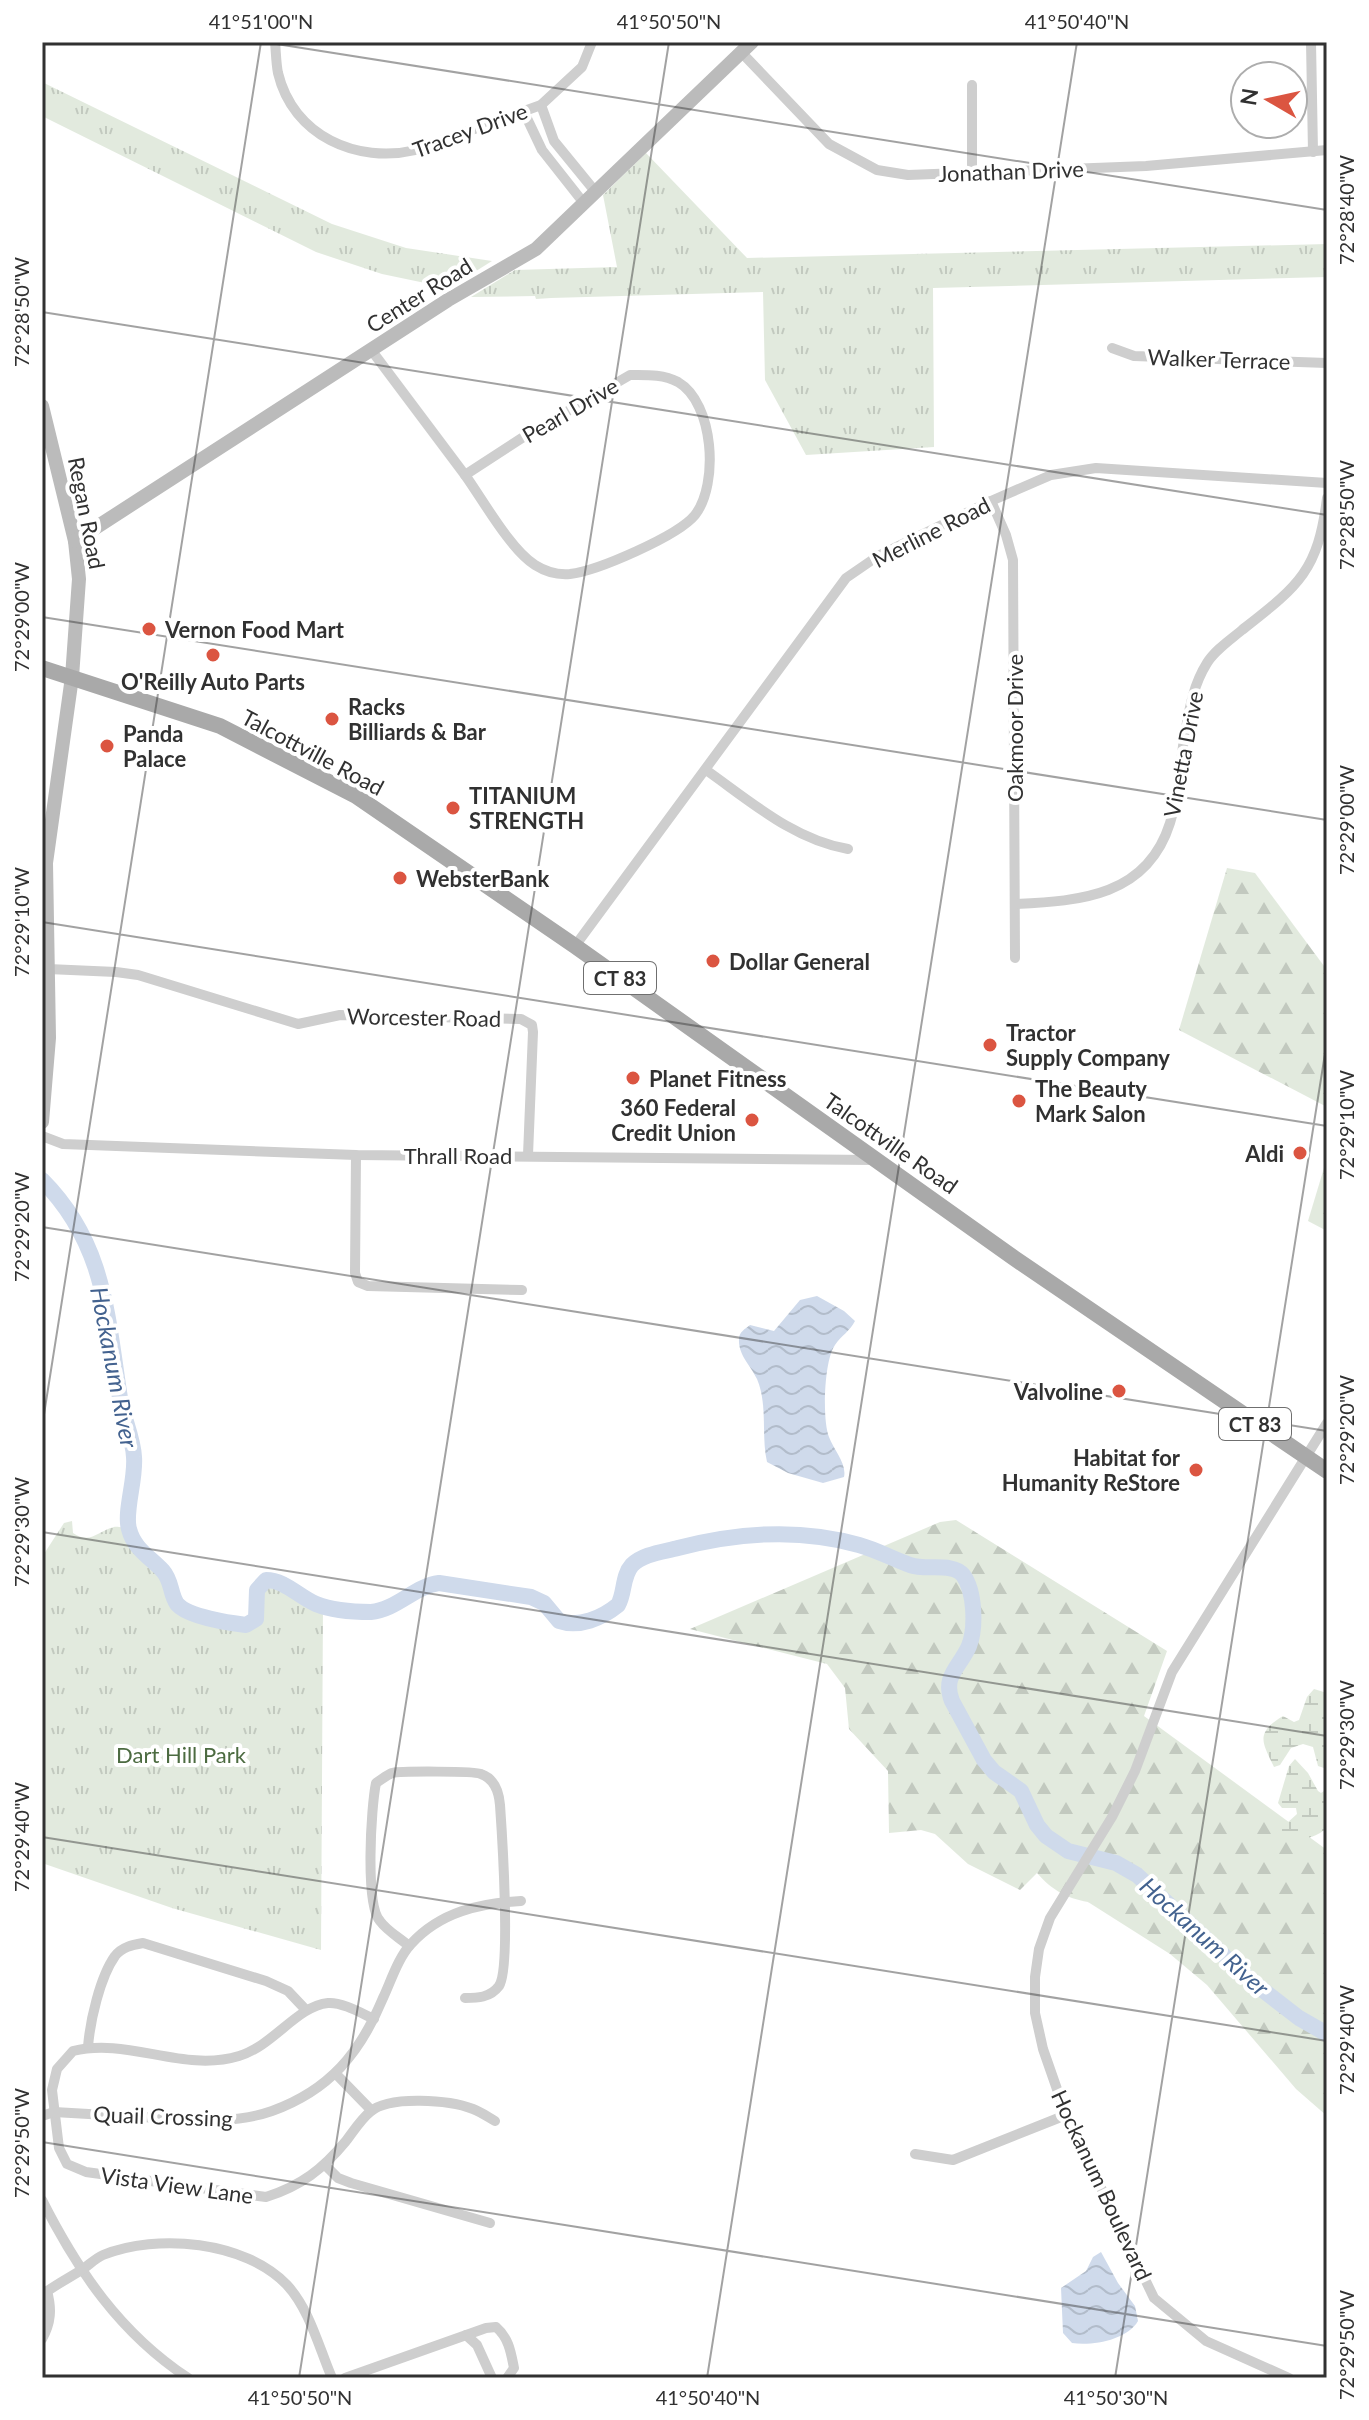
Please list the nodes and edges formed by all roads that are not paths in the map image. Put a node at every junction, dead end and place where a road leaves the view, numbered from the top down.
1 (275, 42) edge
2 (592, 42) edge
3 (1311, 42) edge
4 (746, 47) edge
5 (972, 85) dead end
6 (541, 105) junction
7 (523, 110) junction
8 (1327, 150) edge
9 (1313, 152) junction
10 (972, 172) junction
11 (594, 190) junction
12 (583, 202) junction
13 (1112, 348) dead end
14 (372, 351) junction
15 (1327, 363) edge
16 (42, 406) edge
17 (465, 475) junction
18 (1327, 483) edge
19 (1327, 498) edge
20 (991, 501) junction
21 (75, 541) junction
22 (42, 668) edge
23 (72, 677) junction
24 (706, 770) junction
25 (848, 849) dead end
26 (1016, 904) junction
27 (575, 946) junction
28 (1015, 958) dead end
29 (48, 969) junction
30 (42, 1122) edge
31 (42, 1136) edge
32 (356, 1155) junction
33 (528, 1155) junction
34 (876, 1160) junction
35 (522, 1290) dead end
36 (1327, 1423) edge
37 (1305, 1458) junction
38 (1327, 1471) edge
39 (521, 1901) dead end
40 (505, 1902) junction
41 (409, 1946) junction
42 (465, 1998) dead end
43 (305, 2009) junction
44 (374, 2019) junction
45 (88, 2047) junction
46 (336, 2074) junction
47 (371, 2110) junction
48 (54, 2112) junction
49 (1066, 2115) junction
50 (42, 2116) edge
51 (495, 2121) dead end
52 (915, 2154) dead end
53 (325, 2165) junction
54 (42, 2200) edge
55 (490, 2223) dead end
56 (83, 2269) junction
57 (44, 2293) edge
58 (466, 2335) junction
59 (42, 2339) edge
60 (188, 2378) edge
61 (332, 2378) edge
62 (345, 2378) edge
63 (492, 2378) edge
64 (507, 2378) edge
65 (1289, 2378) edge

1 - 7 street, Tracey Drive
2 - 6 street
3 - 9 street
4 - 10 street, Jonathan Drive
4 - 11 street, Center Road
5 - 10 street
6 - 7 street, Tracey Drive
6 - 11 street
7 - 12 street
8 - 9 street, Jonathan Drive
9 - 10 street, Jonathan Drive
11 - 12 street, Center Road
12 - 14 street, Center Road
13 - 15 street, Walker Terrace
14 - 17 street, Pearl Drive
14 - 21 street, Center Road
16 - 21 street, Regan Road
17 - 17 street, Pearl Drive
18 - 20 street, Merline Road
19 - 26 street, Vinetta Drive
20 - 24 street, Merline Road
20 - 26 street, Oakmoor Drive
21 - 23 street, Regan Road
22 - 23 main road, Talcottville Road / CT 83
23 - 27 main road, Talcottville Road / CT 83
23 - 29 street, Regan Road
24 - 25 street
24 - 27 street, Merline Road
26 - 28 street, Oakmoor Drive
27 - 34 main road, Talcottville Road / CT 83
29 - 30 street, Regan Road
29 - 33 street, Worcester Road
31 - 32 street, Thrall Road
32 - 33 street, Thrall Road
32 - 35 street
33 - 34 street, Thrall Road
34 - 37 main road, Talcottville Road / CT 83
36 - 37 street, Hockanum Boulevard
37 - 38 main road, Talcottville Road / CT 83
37 - 49 street, Hockanum Boulevard
39 - 40 street, Quail Crossing
40 - 41 street, Quail Crossing
40 - 41 street
40 - 42 street
41 - 44 street, Quail Crossing
43 - 44 street
43 - 45 street
43 - 45 street
44 - 46 street, Quail Crossing
45 - 48 street
46 - 47 street
46 - 48 street, Quail Crossing
47 - 51 street
47 - 53 street, Vista View Lane
48 - 50 street, Quail Crossing
48 - 53 street, Vista View Lane
49 - 52 street
49 - 65 street, Hockanum Boulevard
53 - 55 street
54 - 56 street
56 - 57 street
56 - 60 street
56 - 61 street
57 - 59 street
58 - 62 street
58 - 63 street
58 - 64 street

